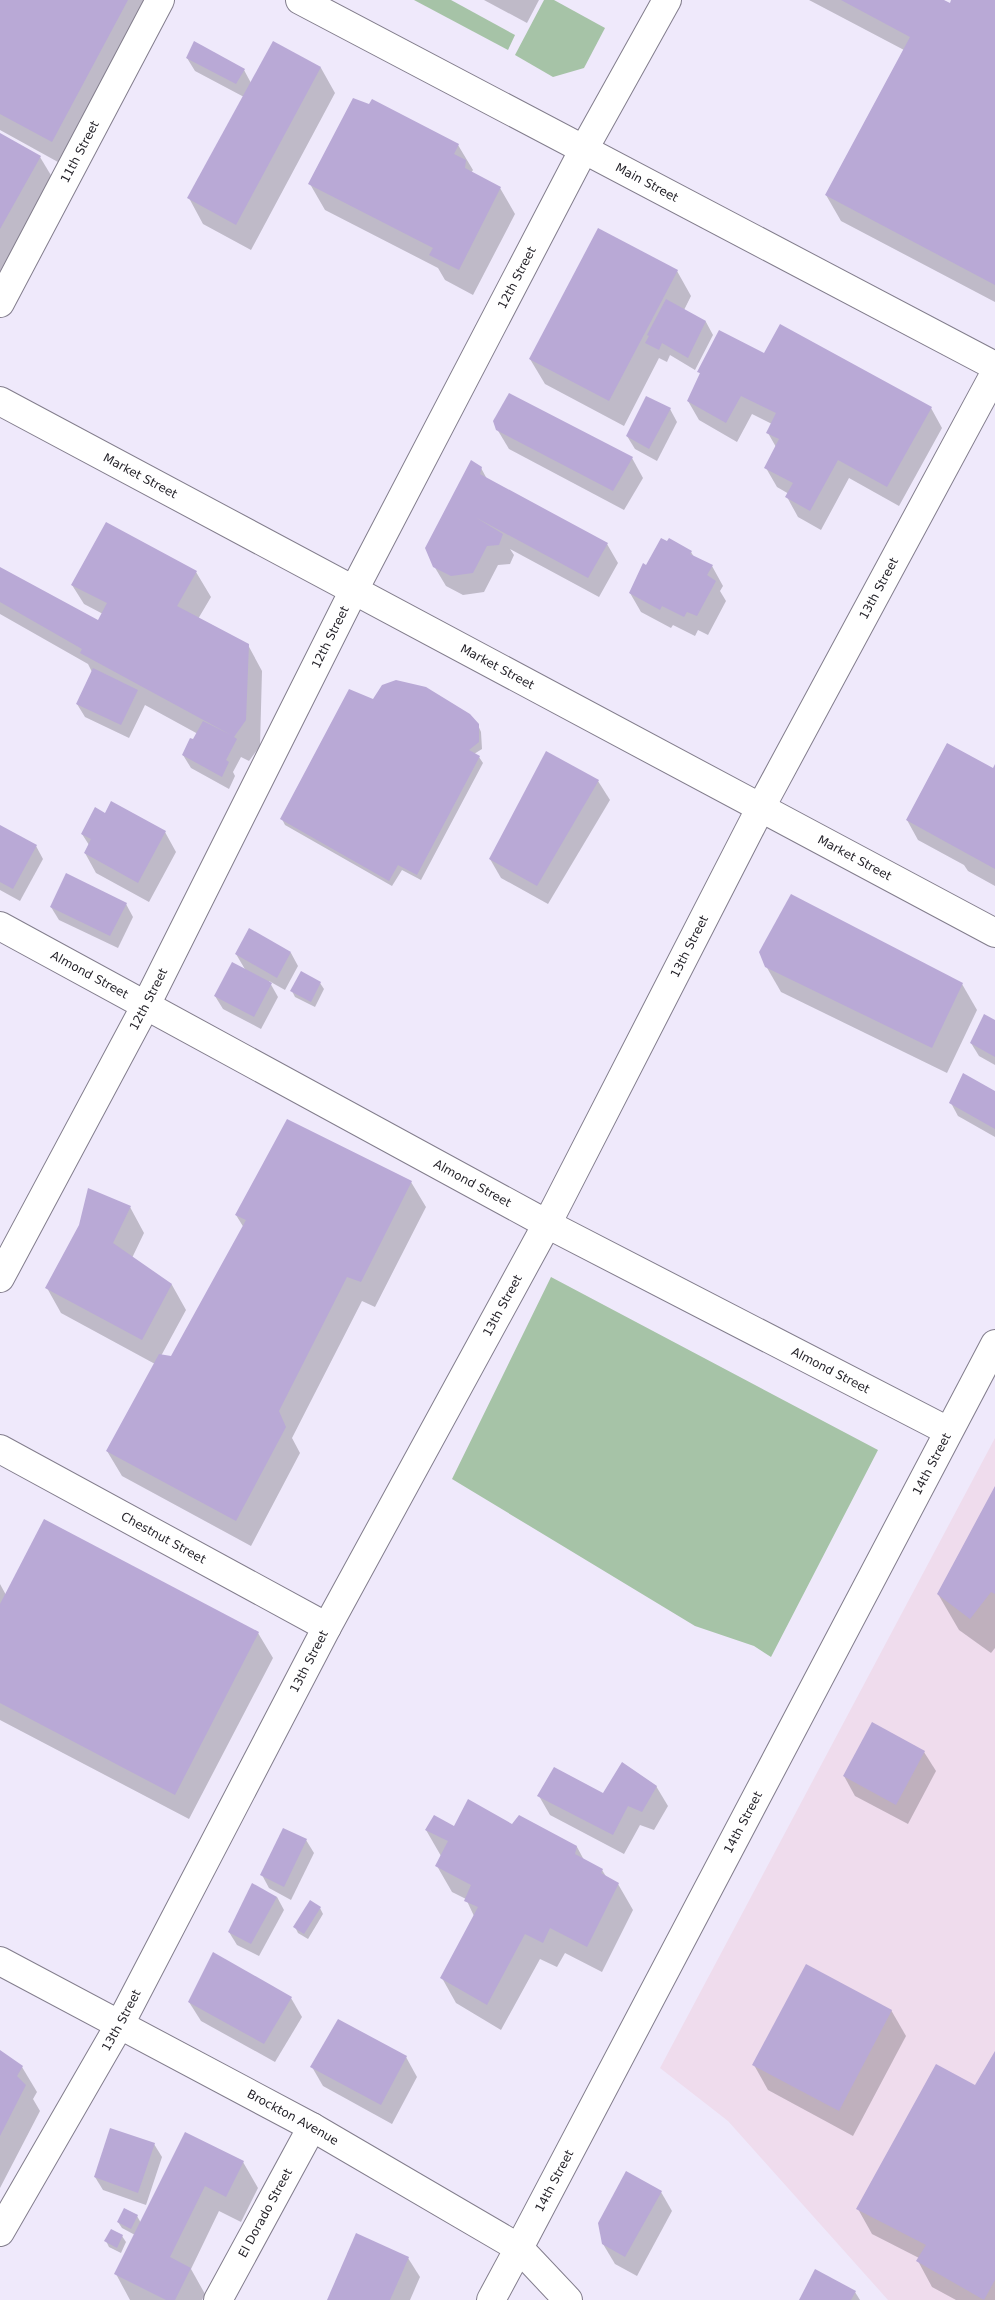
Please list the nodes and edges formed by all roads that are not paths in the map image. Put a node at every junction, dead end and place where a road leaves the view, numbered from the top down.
1 (160, 0) edge
2 (300, 0) edge
3 (667, 0) edge
4 (584, 149) junction
5 (0, 303) edge
6 (995, 366) edge
7 (995, 373) edge
8 (0, 400) edge
9 (354, 590) junction
10 (761, 807) junction
11 (0, 926) edge
12 (995, 933) edge
13 (146, 1005) junction
14 (547, 1224) junction
15 (0, 1278) edge
16 (995, 1344) edge
17 (948, 1431) junction
18 (0, 1449) edge
19 (327, 1627) junction
20 (0, 1961) edge
21 (120, 2024) junction
22 (312, 2127) junction
23 (0, 2232) edge
24 (519, 2248) junction
25 (218, 2300) edge
26 (490, 2300) edge
27 (568, 2300) edge

1 - 5 street, 11th Street
2 - 4 street, Main Street
3 - 4 street, 12th Street
4 - 6 street, Main Street
4 - 9 street, 12th Street
7 - 10 street, 13th Street
8 - 9 street, Market Street
9 - 10 street, Market Street
9 - 13 street, 12th Street
10 - 12 street, Market Street
10 - 14 street, 13th Street
11 - 13 street, Almond Street
13 - 14 street, Almond Street
13 - 15 street, 12th Street
14 - 17 street, Almond Street
14 - 19 street, 13th Street
16 - 17 street, 14th Street
17 - 24 street, 14th Street
18 - 19 street, Chestnut Street
19 - 21 street, 13th Street
20 - 21 street, Brockton Avenue
21 - 22 street, Brockton Avenue
21 - 23 street, 13th Street
22 - 24 street, Brockton Avenue
22 - 25 street, El Dorado Street
24 - 26 street, 14th Street
24 - 27 street, Brockton Avenue

